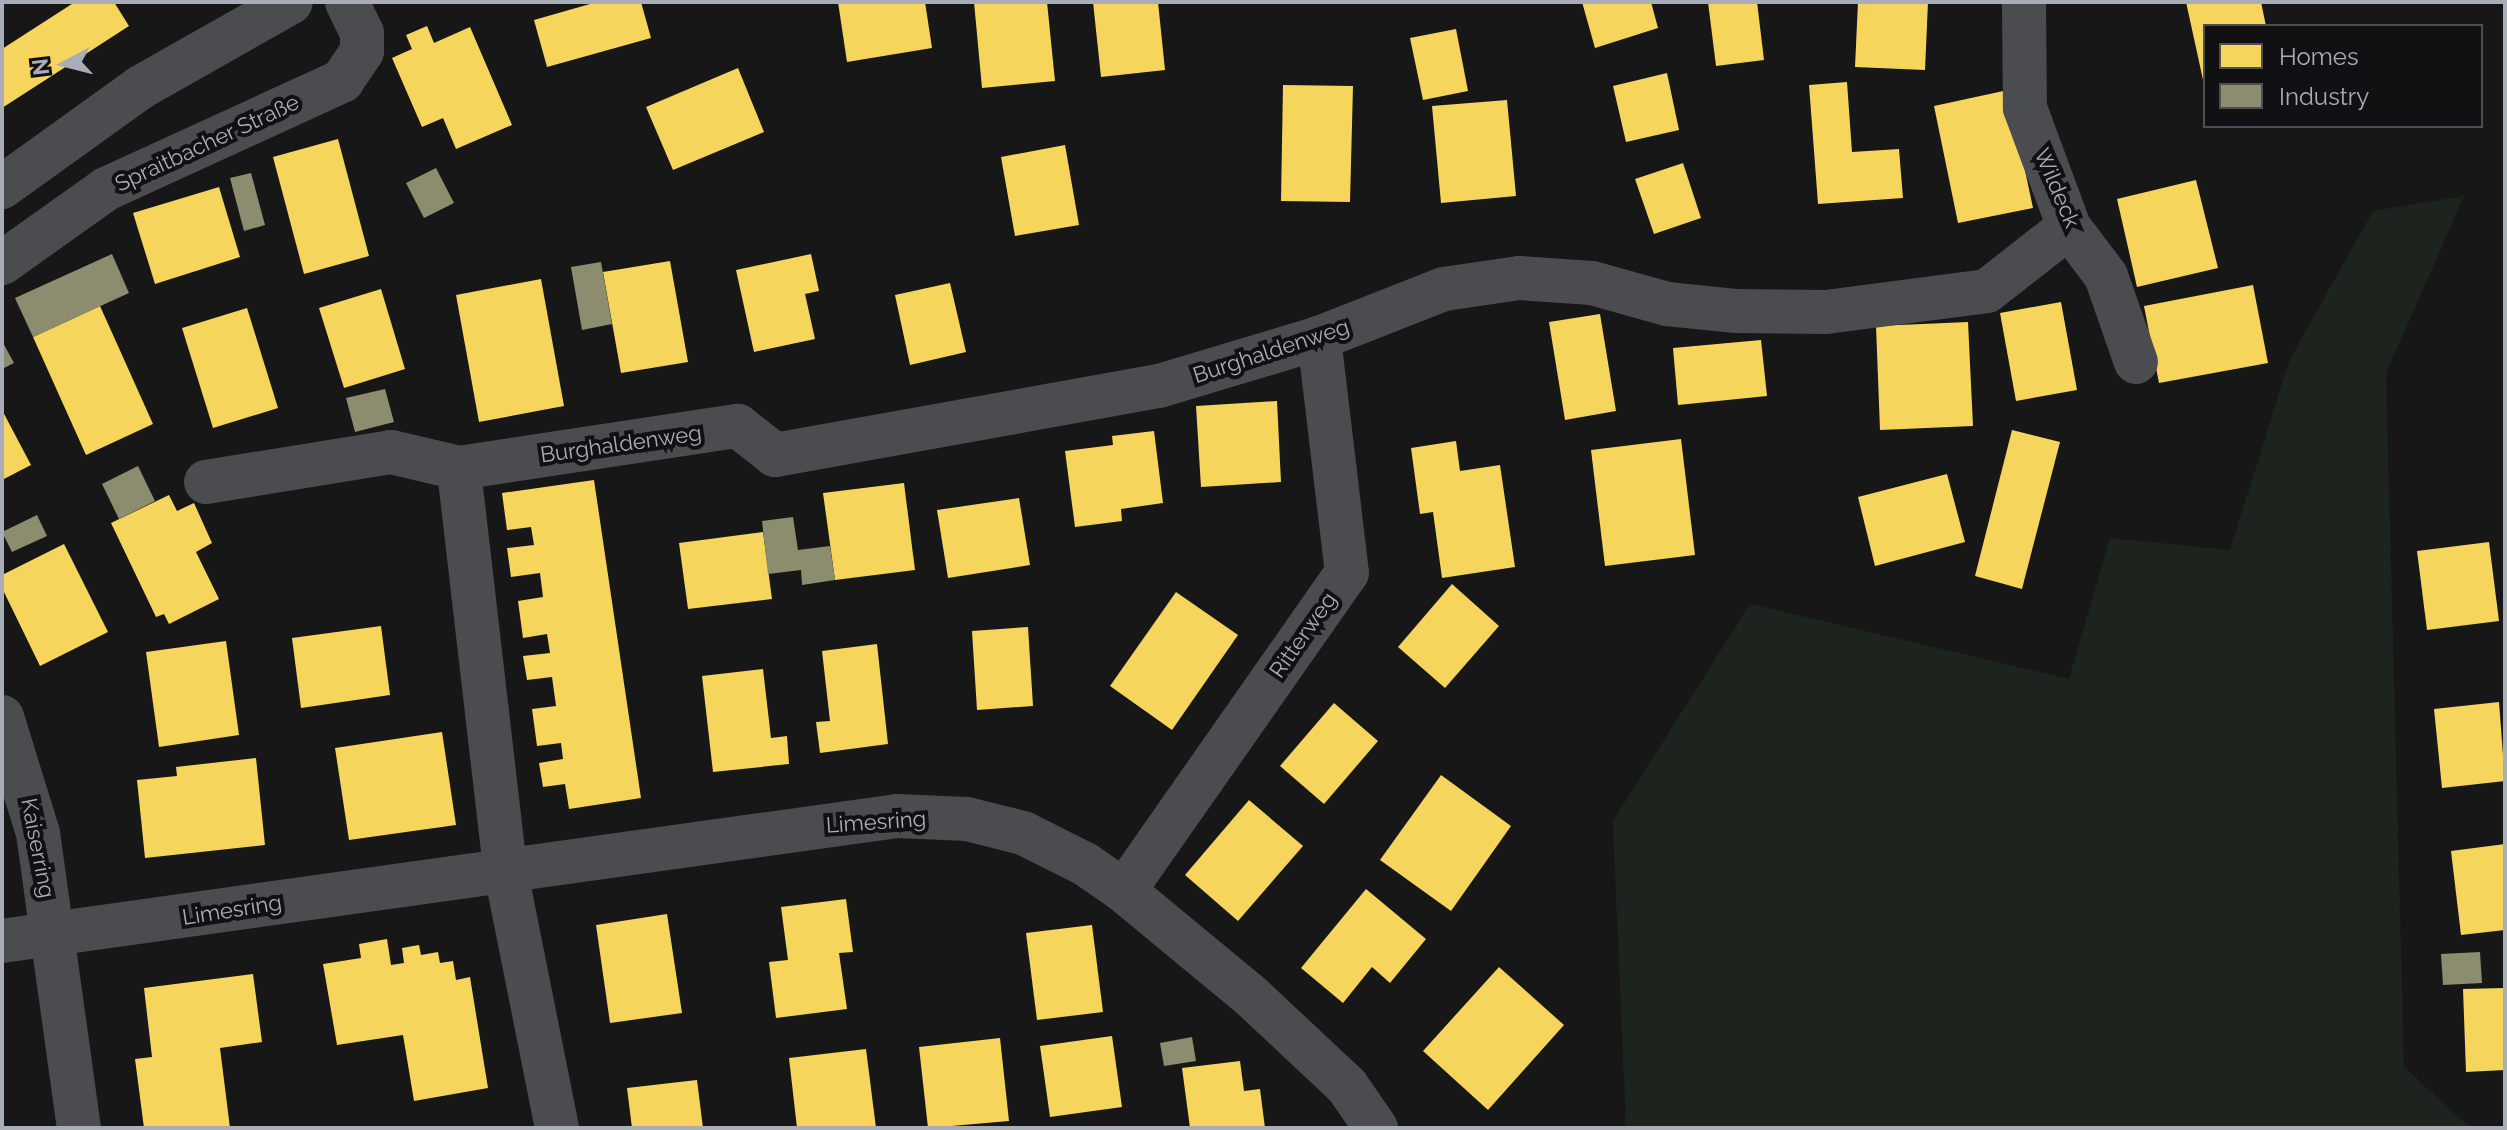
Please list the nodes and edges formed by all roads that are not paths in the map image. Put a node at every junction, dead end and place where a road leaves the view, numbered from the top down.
1 (291, 2) edge
2 (347, 2) edge
3 (2024, 2) edge
4 (2, 187) edge
5 (2069, 227) junction
6 (2, 263) edge
7 (1319, 338) junction
8 (2136, 362) dead end
9 (459, 468) junction
10 (206, 482) dead end
11 (2, 717) edge
12 (505, 868) junction
13 (1124, 891) junction
14 (54, 935) junction
15 (2, 941) edge
16 (79, 1128) edge
17 (557, 1128) edge
18 (1376, 1128) edge

1 - 4 street
2 - 6 street, Spraitbacher Straße
3 - 5 street, Wildeck
5 - 7 street, Burghaldenweg
5 - 8 street, Wildeck
7 - 9 street, Burghaldenweg
7 - 13 street, Ritterweg
9 - 10 street, Burghaldenweg
9 - 12 street
11 - 14 street, Kaiserring
12 - 13 street, Limesring
12 - 14 street, Limesring
12 - 17 street
13 - 18 street, Limesring
14 - 15 street
14 - 16 street, Kaiserring

